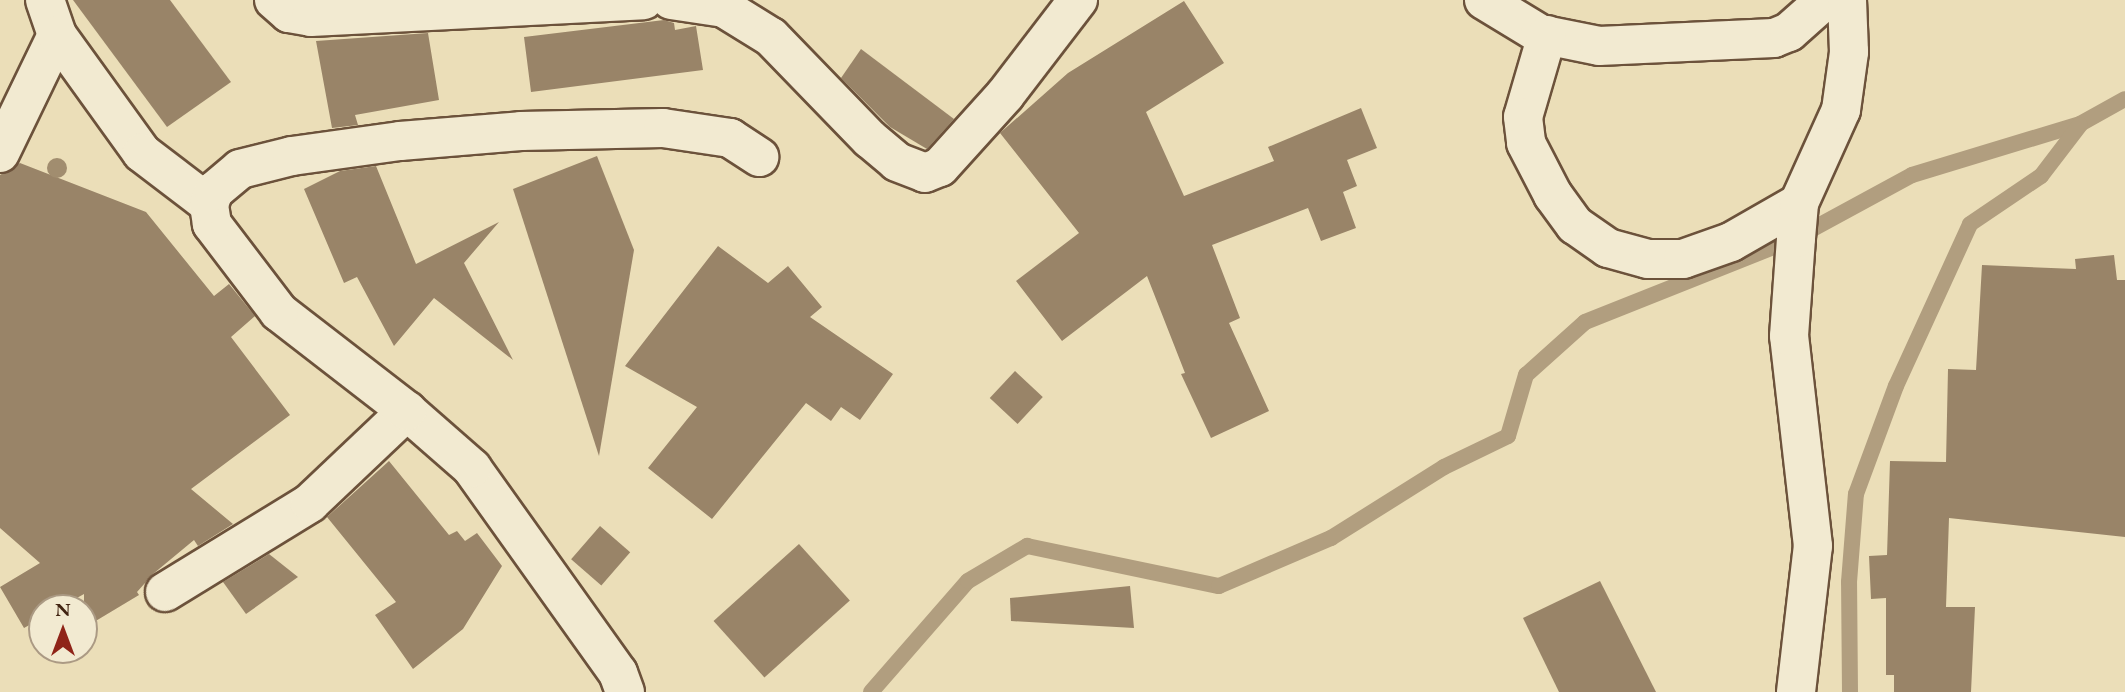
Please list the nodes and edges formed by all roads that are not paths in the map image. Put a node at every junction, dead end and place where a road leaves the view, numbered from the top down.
1 (274, 0) edge
2 (644, 0) edge
3 (671, 0) edge
4 (1078, 0) edge
5 (1484, 0) edge
6 (1825, 0) edge
7 (1847, 0) edge
8 (51, 18) edge
9 (1547, 35) junction
10 (0, 153) edge
11 (759, 157) dead end
12 (1799, 203) junction
13 (209, 204) junction
14 (407, 411) junction
15 (165, 592) dead end
16 (625, 692) edge
17 (1796, 692) edge

1 - 2 street
3 - 4 street
5 - 9 street
6 - 9 street
7 - 12 street
8 - 10 street
8 - 13 street
9 - 12 street
11 - 13 street
12 - 17 street
13 - 14 street
14 - 15 street
14 - 16 street

